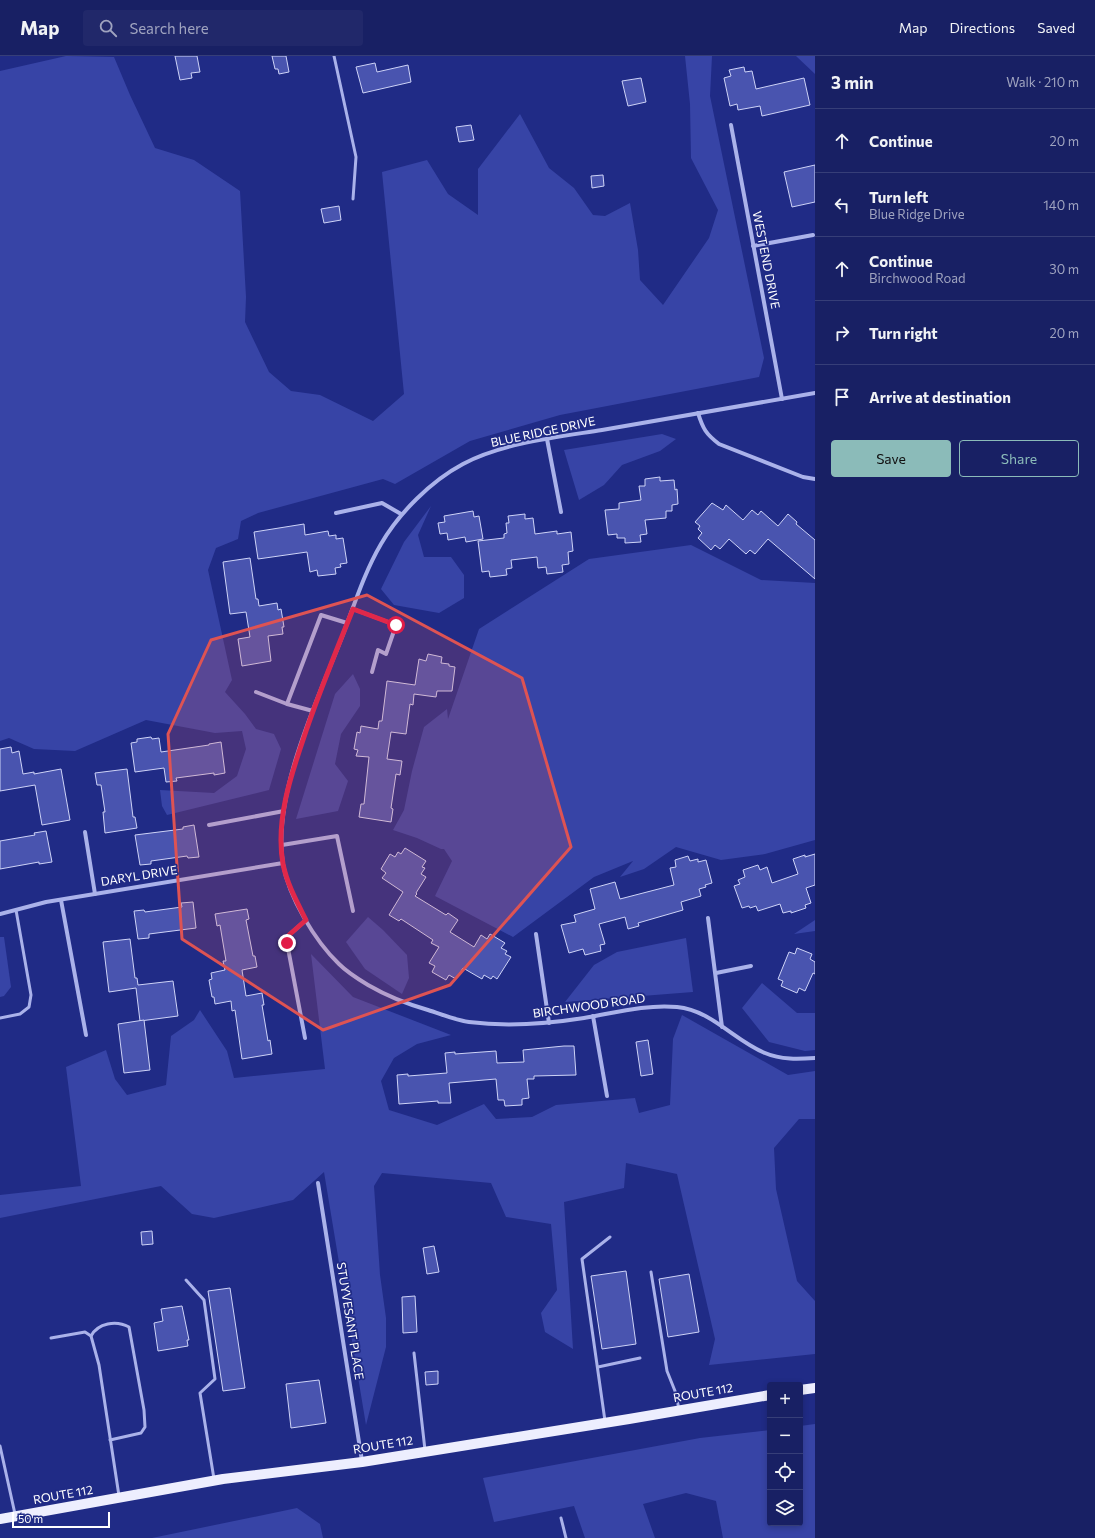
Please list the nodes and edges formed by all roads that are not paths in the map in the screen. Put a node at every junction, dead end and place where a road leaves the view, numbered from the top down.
1 (334, 56) edge
2 (731, 125) dead end
3 (353, 199) dead end
4 (813, 235) dead end
5 (753, 246) junction
6 (815, 393) edge
7 (782, 399) junction
8 (698, 413) junction
9 (547, 439) junction
10 (815, 479) edge
11 (561, 512) dead end
12 (336, 513) dead end
13 (401, 514) junction
14 (353, 609) junction
15 (347, 623) junction
16 (372, 672) dead end
17 (256, 692) dead end
18 (287, 704) junction
19 (313, 711) junction
20 (284, 811) junction
21 (209, 825) dead end
22 (85, 832) dead end
23 (282, 845) junction
24 (283, 863) junction
25 (95, 894) junction
26 (60, 900) junction
27 (16, 910) junction
28 (353, 911) dead end
29 (0, 914) edge
30 (708, 918) dead end
31 (306, 920) junction
32 (536, 934) dead end
33 (751, 966) dead end
34 (716, 974) junction
35 (593, 1016) junction
36 (0, 1018) edge
37 (549, 1023) junction
38 (722, 1026) junction
39 (86, 1035) dead end
40 (305, 1038) dead end
41 (815, 1058) edge
42 (607, 1096) dead end
43 (318, 1183) dead end
44 (610, 1237) dead end
45 (651, 1272) dead end
46 (186, 1280) dead end
47 (91, 1336) junction
48 (51, 1338) dead end
49 (414, 1353) dead end
50 (640, 1358) dead end
51 (598, 1367) junction
52 (815, 1388) edge
53 (803, 1390) edge
54 (767, 1395) edge
55 (679, 1410) junction
56 (606, 1423) junction
57 (110, 1440) junction
58 (0, 1446) edge
59 (425, 1452) junction
60 (362, 1462) junction
61 (214, 1481) junction
62 (119, 1498) junction
63 (15, 1516) junction
64 (561, 1518) dead end
65 (0, 1519) edge
66 (566, 1538) edge

1 - 3 lane
2 - 5 street, WEST END DRIVE
4 - 5 street
5 - 7 street, WEST END DRIVE
6 - 7 street, BLUE RIDGE DRIVE
7 - 8 street, BLUE RIDGE DRIVE
8 - 9 street, BLUE RIDGE DRIVE
8 - 10 street
9 - 11 street
9 - 13 street, BLUE RIDGE DRIVE
12 - 13 street
13 - 14 street, BLUE RIDGE DRIVE
14 - 15 street, BLUE RIDGE DRIVE
14 - 16 street
15 - 18 street
15 - 19 street, BLUE RIDGE DRIVE
17 - 18 street
18 - 19 street
19 - 20 street, BLUE RIDGE DRIVE
20 - 21 street
20 - 23 street, BLUE RIDGE DRIVE
22 - 25 street
23 - 24 street, BLUE RIDGE DRIVE
23 - 28 street
24 - 25 street, DARYL DRIVE
24 - 31 street, BIRCHWOOD ROAD
25 - 26 street, DARYL DRIVE
26 - 27 street, DARYL DRIVE
26 - 39 street
27 - 29 street, DARYL DRIVE
27 - 36 lane
30 - 34 street
31 - 37 street, BIRCHWOOD ROAD
31 - 40 street
32 - 37 street
33 - 34 street
34 - 38 street
35 - 37 street, BIRCHWOOD ROAD
35 - 38 street, BIRCHWOOD ROAD
35 - 42 street
38 - 41 street, BIRCHWOOD ROAD
43 - 60 street, STUYVESANT PLACE
44 - 51 lane
45 - 55 lane
46 - 61 lane
47 - 48 lane
47 - 57 lane
47 - 57 lane
49 - 59 lane
50 - 51 lane
51 - 56 lane
52 - 53 main road
54 - 55 main road, ROUTE 112
55 - 56 main road, ROUTE 112
56 - 59 main road, ROUTE 112
57 - 62 lane
58 - 63 lane
59 - 60 main road, ROUTE 112
60 - 61 main road, ROUTE 112
61 - 62 main road, ROUTE 112
62 - 63 main road, ROUTE 112
63 - 65 main road, ROUTE 112
64 - 66 lane

